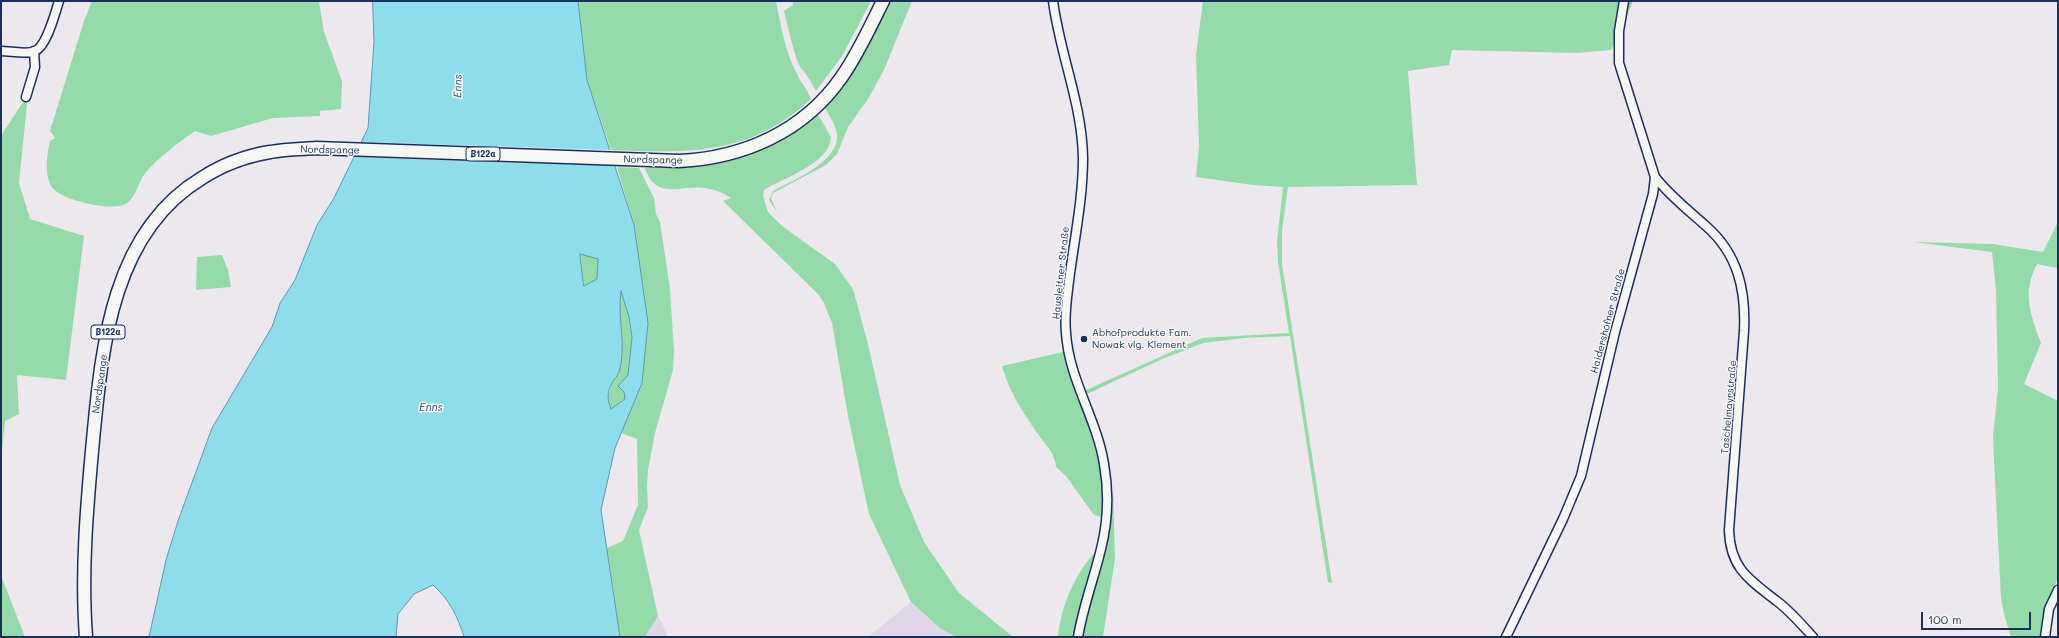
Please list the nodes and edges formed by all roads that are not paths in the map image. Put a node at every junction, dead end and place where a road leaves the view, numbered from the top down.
1 (59, 1) edge
2 (883, 1) edge
3 (1053, 1) edge
4 (1624, 1) edge
5 (1, 51) edge
6 (34, 51) junction
7 (26, 97) dead end
8 (1655, 177) junction
9 (2058, 590) edge
10 (86, 637) edge
11 (1078, 637) edge
12 (1506, 637) edge
13 (1813, 637) edge
14 (2046, 637) edge

1 - 6 street
2 - 10 main road, Nordspange / B122a
3 - 11 street, Hausleitner Straße
4 - 8 street, Haidershofner Straße
5 - 6 street
6 - 7 street
8 - 12 street, Haidershofner Straße
8 - 13 street, Taschelmayrstraße
9 - 14 street

